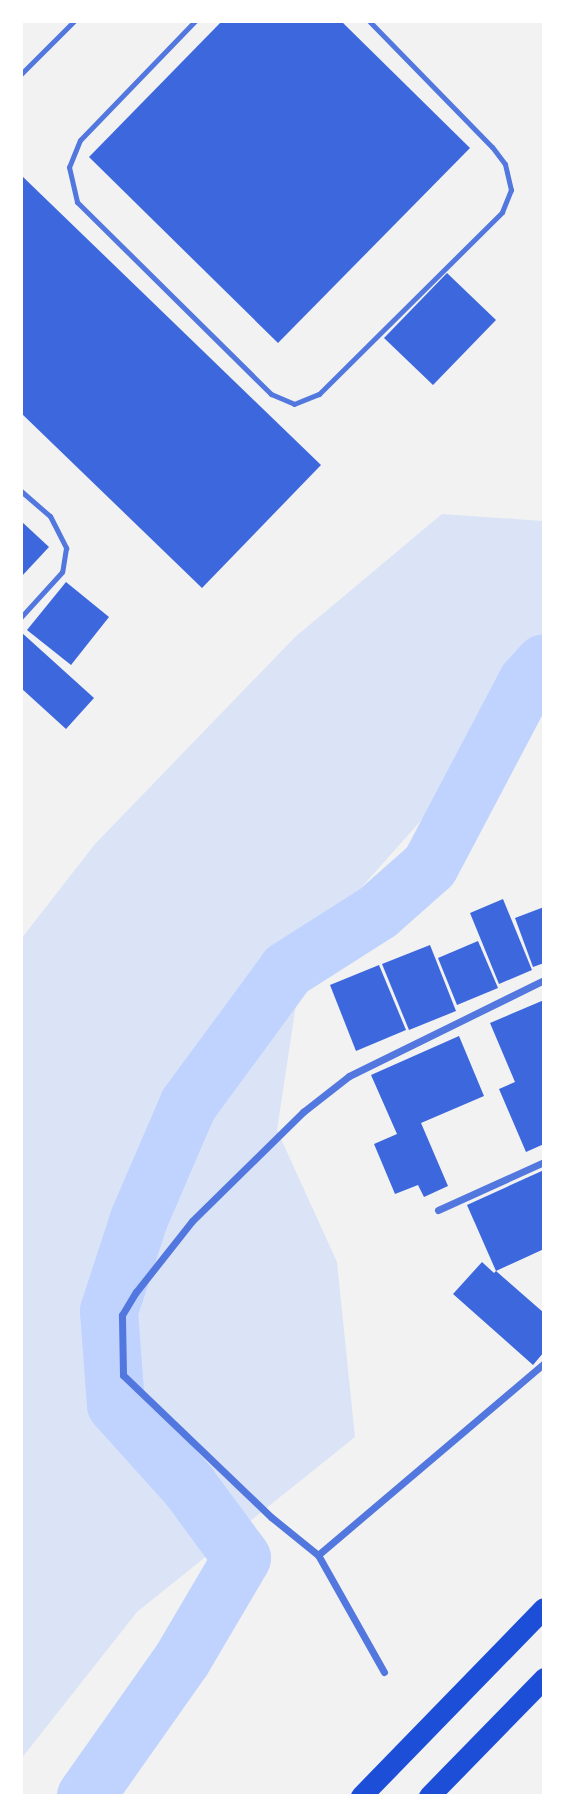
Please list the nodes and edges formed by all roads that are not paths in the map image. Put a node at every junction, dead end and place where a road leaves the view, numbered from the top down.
1 (74, 21) edge
2 (195, 21) edge
3 (369, 21) edge
4 (21, 74) edge
5 (21, 491) edge
6 (21, 617) edge
7 (544, 980) edge
8 (544, 1162) edge
9 (438, 1210) dead end
10 (544, 1363) edge
11 (318, 1555) junction
12 (544, 1608) edge
13 (384, 1672) dead end
14 (544, 1678) edge
15 (361, 1796) edge
16 (429, 1796) edge

1 - 4 lane
2 - 3 lane
5 - 6 lane
7 - 11 street
8 - 9 street
10 - 11 street
11 - 13 street
12 - 15 highway
14 - 16 highway

